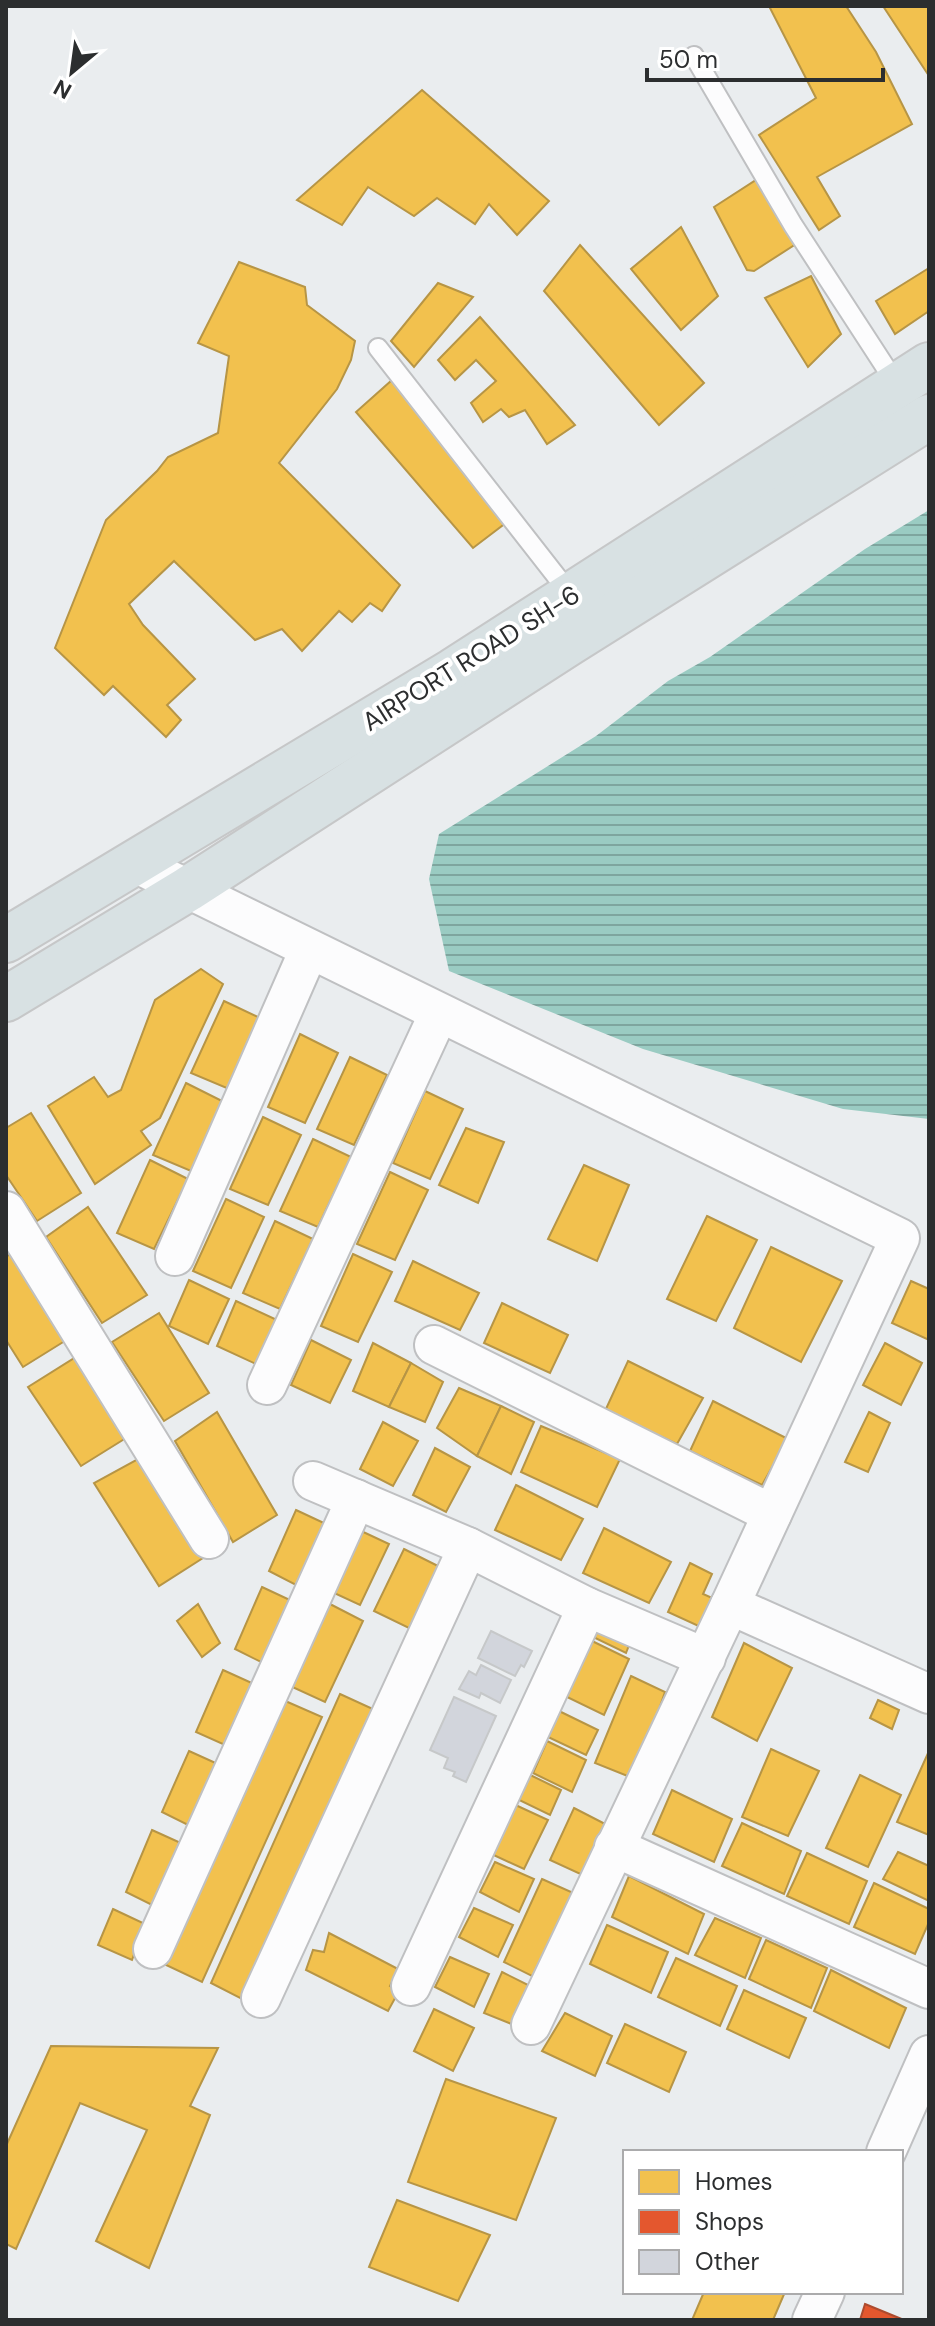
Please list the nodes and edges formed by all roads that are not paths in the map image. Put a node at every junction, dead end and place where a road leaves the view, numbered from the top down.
1 (694, 56) dead end
2 (378, 348) dead end
3 (921, 371) edge
4 (929, 417) edge
5 (571, 595) junction
6 (135, 863) junction
7 (188, 889) junction
8 (6, 940) edge
9 (309, 950) junction
10 (6, 999) edge
11 (439, 1013) junction
12 (6, 1211) edge
13 (915, 1242) edge
14 (175, 1256) dead end
15 (434, 1345) dead end
16 (267, 1385) dead end
17 (313, 1481) dead end
18 (356, 1499) junction
19 (772, 1514) junction
20 (209, 1539) dead end
21 (468, 1547) junction
22 (730, 1605) junction
23 (587, 1607) junction
24 (706, 1658) junction
25 (929, 1694) edge
26 (614, 1847) junction
27 (153, 1949) dead end
28 (411, 1986) dead end
29 (929, 1989) edge
30 (261, 1998) dead end
31 (531, 2025) dead end
32 (929, 2055) edge
33 (887, 2150) edge
34 (824, 2294) edge
35 (812, 2320) edge

1 - 3 lane
2 - 5 lane
3 - 5 main road, AIRPORT ROAD SH-6
4 - 7 main road
5 - 6 main road, AIRPORT ROAD SH-6
6 - 7 street
6 - 8 main road, AIRPORT ROAD SH-6
7 - 9 street
7 - 10 main road
9 - 11 street
9 - 14 street
11 - 13 street
11 - 16 street
12 - 20 street
13 - 19 street
15 - 19 street
17 - 18 street
18 - 21 street
18 - 27 street
19 - 22 street
21 - 23 street
21 - 30 street
22 - 24 street
22 - 25 street
23 - 24 street
23 - 28 street
24 - 26 street
26 - 29 street
26 - 31 street
32 - 33 street
34 - 35 street

